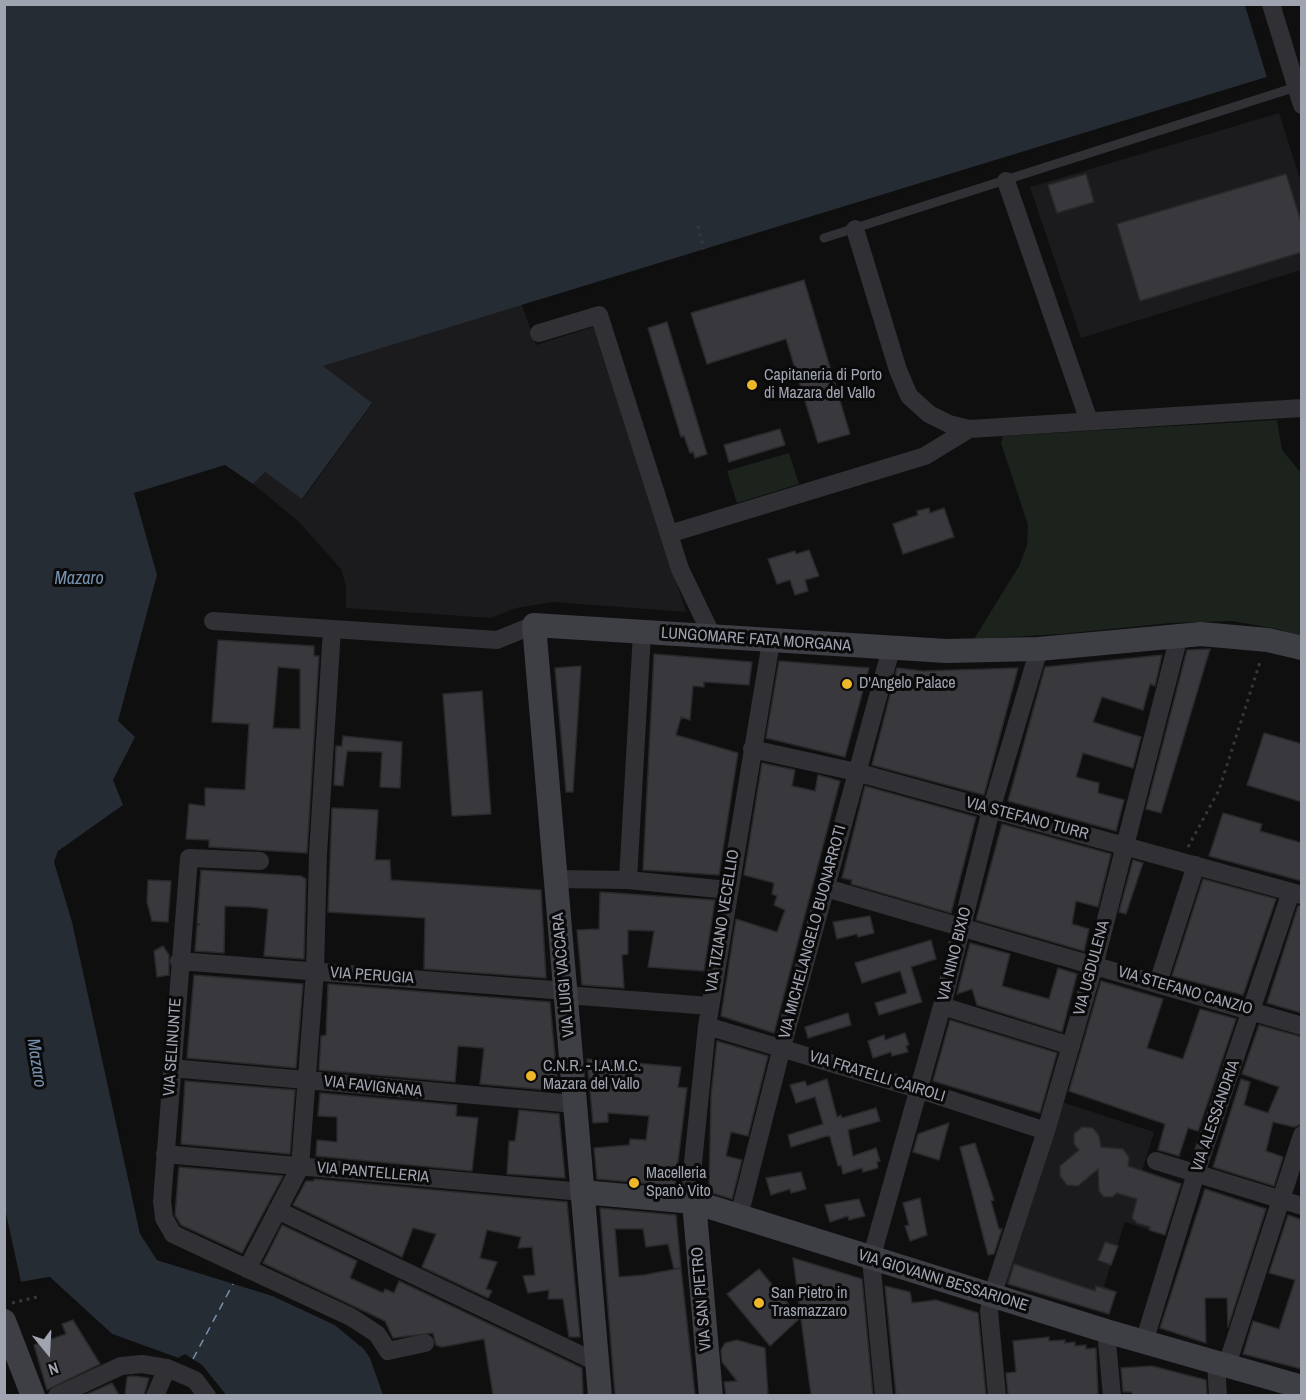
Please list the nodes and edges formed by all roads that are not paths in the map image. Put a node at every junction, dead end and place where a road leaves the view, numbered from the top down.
1 (1271, 4) edge
2 (1293, 47) edge
3 (1299, 96) edge
4 (1006, 181) junction
5 (855, 229) junction
6 (825, 238) dead end
7 (539, 333) dead end
8 (1302, 408) edge
9 (1089, 421) junction
10 (969, 429) junction
11 (669, 534) junction
12 (213, 621) dead end
13 (534, 625) junction
14 (332, 629) junction
15 (642, 633) junction
16 (1179, 636) junction
17 (713, 638) junction
18 (771, 642) junction
19 (1302, 648) edge
20 (891, 649) junction
21 (1039, 649) junction
22 (752, 749) junction
23 (856, 772) junction
24 (991, 810) junction
25 (1124, 844) junction
26 (260, 861) dead end
27 (1189, 863) junction
28 (556, 879) junction
29 (628, 880) junction
30 (826, 888) junction
31 (728, 890) junction
32 (1296, 893) edge
33 (962, 930) junction
34 (179, 961) junction
35 (1094, 966) junction
36 (315, 971) junction
37 (1158, 983) junction
38 (566, 993) junction
39 (710, 1006) junction
40 (942, 1006) junction
41 (1253, 1011) junction
42 (707, 1026) junction
43 (1302, 1026) edge
44 (1071, 1046) junction
45 (782, 1047) junction
46 (171, 1068) junction
47 (307, 1080) junction
48 (917, 1089) junction
49 (575, 1104) junction
50 (1046, 1131) junction
51 (1302, 1135) edge
52 (165, 1154) junction
53 (1155, 1161) dead end
54 (300, 1167) junction
55 (1196, 1173) junction
56 (582, 1192) junction
57 (1281, 1200) junction
58 (694, 1202) junction
59 (1302, 1206) edge
60 (278, 1210) junction
61 (739, 1216) junction
62 (871, 1259) junction
63 (247, 1269) junction
64 (992, 1296) junction
65 (4, 1321) edge
66 (1106, 1331) junction
67 (1144, 1342) junction
68 (425, 1343) dead end
69 (9, 1350) edge
70 (598, 1363) junction
71 (1222, 1364) junction
72 (167, 1368) junction
73 (1301, 1387) edge
74 (33, 1395) edge
75 (57, 1395) edge
76 (155, 1395) edge
77 (207, 1395) edge
78 (600, 1395) edge
79 (711, 1395) edge
80 (884, 1395) edge
81 (997, 1395) edge
82 (1112, 1395) edge
83 (1218, 1395) edge
84 (1301, 1395) edge

1 - 2 street
2 - 3 street
3 - 4 lane
4 - 5 lane
4 - 9 street
5 - 6 lane
5 - 10 street
7 - 11 street
8 - 9 street
9 - 10 street
10 - 11 street
11 - 17 street
12 - 14 street, LUNGOMARE FATA MORGANA
13 - 14 street, LUNGOMARE FATA MORGANA
13 - 15 main road, LUNGOMARE FATA MORGANA
13 - 28 main road, VIA LUIGI VACCARA
14 - 36 street
15 - 17 main road, LUNGOMARE FATA MORGANA
15 - 29 street
16 - 19 main road, LUNGOMARE FATA MORGANA
16 - 21 main road, LUNGOMARE FATA MORGANA
16 - 25 street, VIA UGDULENA
17 - 18 main road, LUNGOMARE FATA MORGANA
18 - 20 main road, LUNGOMARE FATA MORGANA
18 - 22 street, VIA TIZIANO VECELLIO
20 - 21 main road, LUNGOMARE FATA MORGANA
20 - 23 street, VIA MICHELANGELO BUONARROTI
21 - 24 street, VIA NINO BIXIO
22 - 23 street, VIA STEFANO TURR
22 - 31 street, VIA TIZIANO VECELLIO
23 - 24 street, VIA STEFANO TURR
23 - 30 street, VIA MICHELANGELO BUONARROTI
24 - 25 street, VIA STEFANO TURR
24 - 33 street, VIA NINO BIXIO
25 - 27 street, VIA STEFANO TURR
25 - 35 street, VIA UGDULENA
26 - 34 street, VIA SELINUNTE
27 - 32 street, VIA STEFANO TURR
27 - 37 street
28 - 29 street
28 - 38 main road, VIA LUIGI VACCARA
29 - 31 street
30 - 33 street, VIA STEFANO CANZIO
30 - 45 street, VIA MICHELANGELO BUONARROTI
31 - 39 street, VIA TIZIANO VECELLIO
32 - 41 street, VIA ALESSANDRIA
33 - 35 street, VIA STEFANO CANZIO
33 - 40 street, VIA NINO BIXIO
34 - 36 street, VIA PERUGIA
34 - 46 street, VIA SELINUNTE
35 - 37 street, VIA STEFANO CANZIO
35 - 44 street, VIA UGDULENA
36 - 38 street, VIA PERUGIA
36 - 47 street
37 - 41 street, VIA STEFANO CANZIO
38 - 39 street, VIA PERUGIA
38 - 49 main road, VIA LUIGI VACCARA
39 - 42 street, VIA TIZIANO VECELLIO
40 - 44 street
40 - 48 street, VIA NINO BIXIO
41 - 43 street, VIA STEFANO CANZIO
41 - 55 street, VIA ALESSANDRIA
42 - 45 street, VIA FRATELLI CAIROLI
42 - 58 street, VIA TIZIANO VECELLIO
44 - 50 street, VIA UGDULENA
45 - 48 street, VIA FRATELLI CAIROLI
45 - 61 street, VIA MICHELANGELO BUONARROTI
46 - 47 street, VIA FAVIGNANA
46 - 52 street, VIA SELINUNTE
47 - 49 street, VIA FAVIGNANA
47 - 54 street
48 - 50 street, VIA FRATELLI CAIROLI
48 - 62 street, VIA NINO BIXIO
49 - 56 main road, VIA LUIGI VACCARA
50 - 64 street, VIA UGDULENA
51 - 57 street
52 - 54 street, VIA PANTELLERIA
52 - 63 street, VIA SELINUNTE
53 - 55 street
54 - 56 street, VIA PANTELLERIA
54 - 60 street
55 - 57 street
55 - 67 street, VIA ALESSANDRIA
56 - 58 main road, VIA GIOVANNI BESSARIONE
56 - 70 main road, VIA LUIGI VACCARA
57 - 59 street
57 - 71 street
58 - 61 main road, VIA GIOVANNI BESSARIONE
58 - 79 main road, VIA SAN PIETRO
60 - 63 street
60 - 70 street
61 - 62 main road, VIA GIOVANNI BESSARIONE
62 - 64 main road, VIA GIOVANNI BESSARIONE
62 - 80 street
63 - 68 street
64 - 66 main road, VIA GIOVANNI BESSARIONE
64 - 81 street, VIA UGDULENA
65 - 69 main road
66 - 67 main road, VIA GIOVANNI BESSARIONE
66 - 82 street
67 - 71 main road, VIA GIOVANNI BESSARIONE
69 - 74 main road
70 - 78 main road, VIA LUIGI VACCARA
71 - 73 main road, VIA GIOVANNI BESSARIONE
71 - 83 street
72 - 75 street
72 - 76 street
72 - 77 street
73 - 84 street

